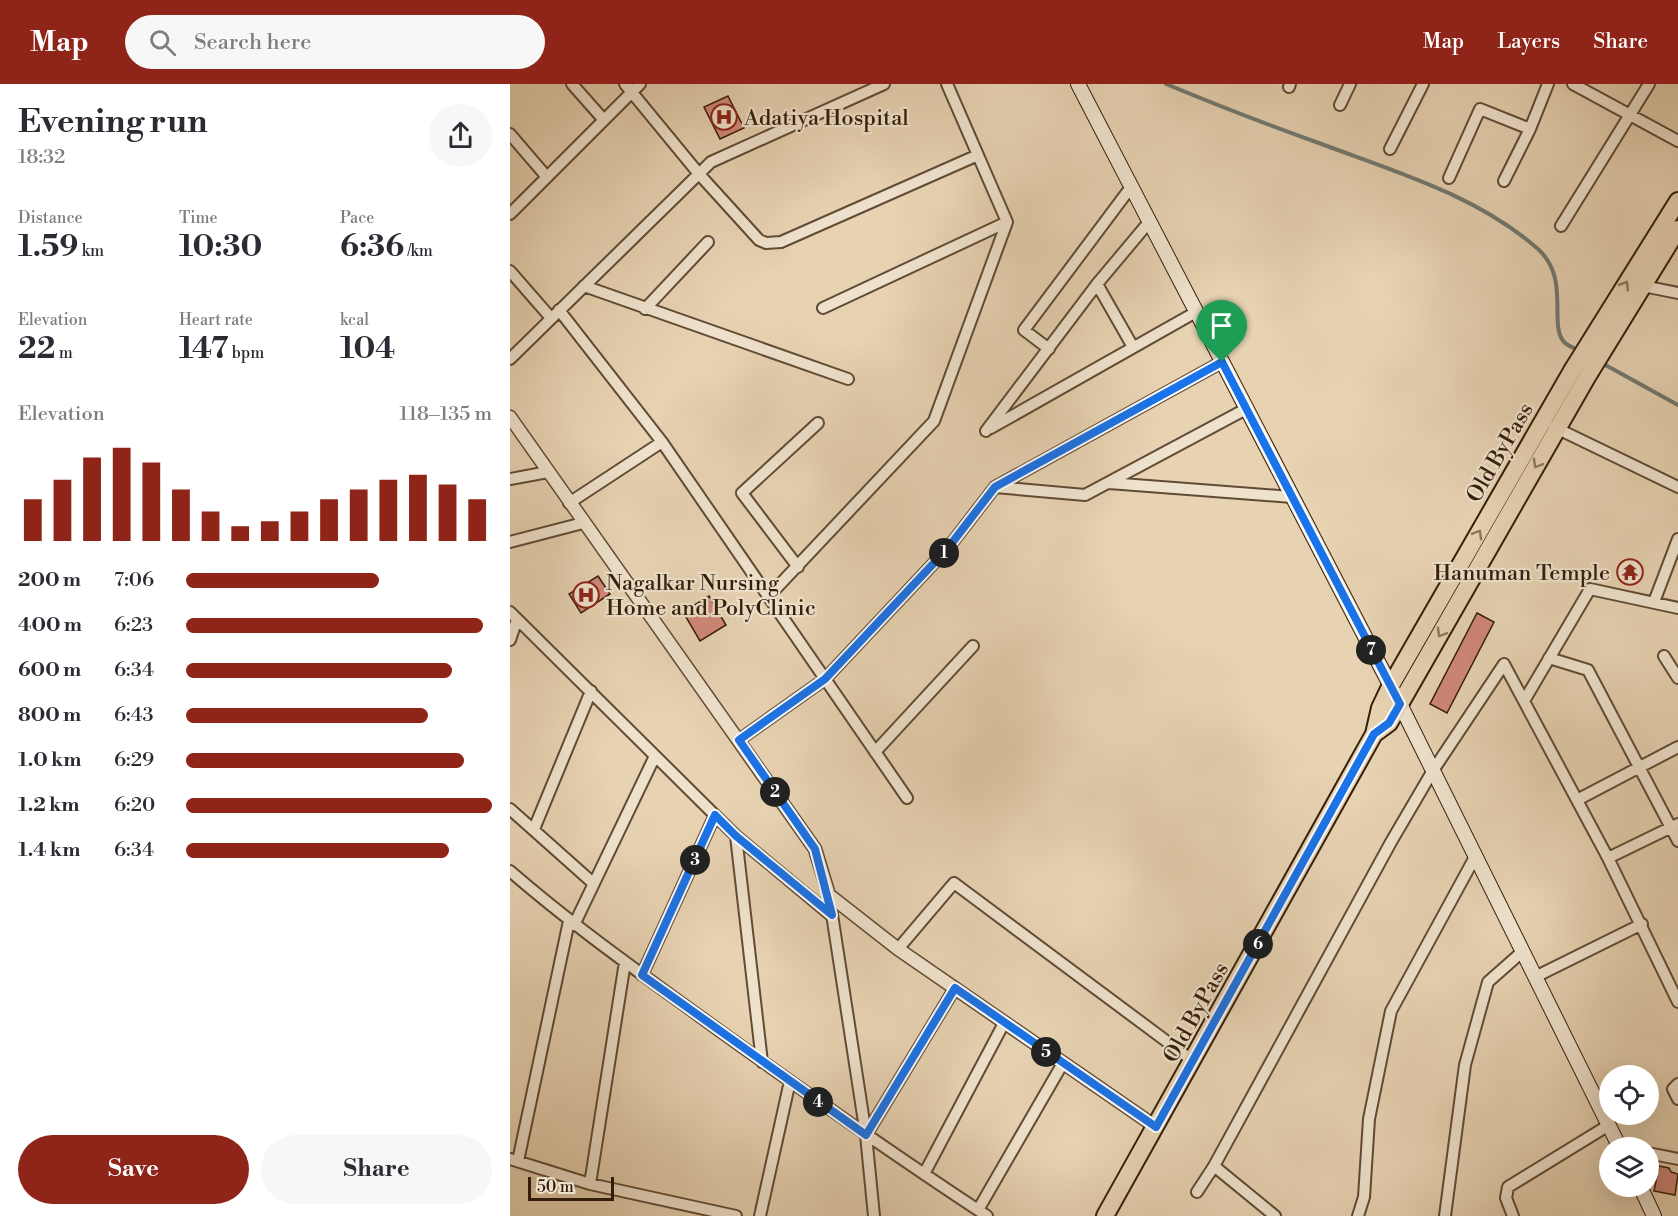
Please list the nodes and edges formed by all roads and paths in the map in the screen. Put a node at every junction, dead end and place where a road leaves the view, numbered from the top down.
1 (572, 84) edge
2 (625, 84) edge
3 (640, 84) edge
4 (884, 84) edge
5 (947, 84) edge
6 (1078, 84) edge
7 (1350, 84) edge
8 (1423, 84) edge
9 (1548, 84) edge
10 (1573, 84) edge
11 (1649, 84) edge
12 (1590, 88) edge
13 (632, 94) junction
14 (1340, 105) dead end
15 (1629, 114) junction
16 (603, 119) junction
17 (1530, 129) junction
18 (510, 134) edge
19 (1678, 141) edge
20 (1390, 149) dead end
21 (978, 155) junction
22 (699, 174) junction
23 (546, 176) junction
24 (1449, 178) dead end
25 (1504, 181) dead end
26 (1131, 187) junction
27 (1678, 201) edge
28 (510, 214) edge
29 (1007, 222) junction
30 (1149, 222) junction
31 (1561, 226) dead end
32 (1678, 229) edge
33 (708, 242) dead end
34 (510, 271) edge
35 (1097, 284) junction
36 (584, 286) junction
37 (1643, 286) junction
38 (1678, 293) edge
39 (823, 308) dead end
40 (645, 309) junction
41 (1196, 312) junction
42 (555, 314) junction
43 (1600, 339) junction
44 (1133, 347) junction
45 (1048, 349) junction
46 (510, 358) edge
47 (1222, 362) junction
48 (848, 380) dead end
49 (1246, 410) junction
50 (510, 417) edge
51 (818, 423) dead end
52 (1550, 424) junction
53 (662, 442) junction
54 (548, 472) junction
55 (510, 479) edge
56 (1108, 483) junction
57 (995, 487) junction
58 (1678, 487) edge
59 (1292, 497) junction
60 (569, 503) junction
61 (584, 524) junction
62 (1678, 539) edge
63 (510, 542) edge
64 (798, 567) junction
65 (768, 597) junction
66 (1654, 602) junction
67 (1678, 608) edge
68 (514, 616) edge
69 (510, 640) edge
70 (973, 646) dead end
71 (1664, 656) dead end
72 (1549, 658) junction
73 (1678, 678) edge
74 (825, 679) junction
75 (1390, 687) junction
76 (591, 691) junction
77 (1524, 701) junction
78 (1400, 704) junction
79 (1374, 734) junction
80 (739, 740) junction
81 (1678, 747) edge
82 (875, 752) junction
83 (655, 756) junction
84 (1639, 767) junction
85 (1432, 771) junction
86 (907, 798) dead end
87 (1577, 800) junction
88 (510, 809) edge
89 (715, 815) junction
90 (1675, 825) edge
91 (534, 829) junction
92 (736, 836) junction
93 (1678, 841) edge
94 (1475, 857) junction
95 (1608, 858) junction
96 (510, 871) edge
97 (593, 883) junction
98 (829, 895) junction
99 (832, 915) junction
100 (571, 923) junction
101 (1642, 924) junction
102 (898, 949) junction
103 (1522, 952) junction
104 (625, 962) junction
105 (642, 975) junction
106 (1535, 977) junction
107 (955, 988) junction
108 (1678, 1002) edge
109 (1004, 1023) junction
110 (1193, 1061) junction
111 (762, 1062) junction
112 (1063, 1063) junction
113 (790, 1081) junction
114 (1678, 1084) edge
115 (1678, 1099) edge
116 (1599, 1105) edge
117 (1609, 1125) joint
118 (1156, 1127) junction
119 (866, 1135) junction
120 (1615, 1137) edge
121 (1659, 1155) edge
122 (1678, 1159) edge
123 (514, 1160) edge
124 (1214, 1166) junction
125 (924, 1174) junction
126 (590, 1184) junction
127 (1197, 1192) dead end
128 (1645, 1197) edge
129 (982, 1214) edge
130 (736, 1216) edge
131 (760, 1216) edge
132 (874, 1216) edge
133 (1105, 1216) edge
134 (1275, 1216) edge
135 (1358, 1216) edge
136 (1445, 1216) edge
137 (1513, 1216) edge
138 (1654, 1216) edge

1 - 16 street
2 - 13 street
3 - 13 street
4 - 22 street
5 - 21 street
6 - 26 main road
7 - 14 street
8 - 20 street
9 - 17 street
10 - 12 street
11 - 15 street
12 - 15 street
13 - 16 street
13 - 22 street
15 - 19 street
15 - 31 street
16 - 23 street
17 - 24 street
17 - 25 street
18 - 23 street
21 - 22 street
21 - 29 street
22 - 36 street
23 - 28 street
26 - 30 main road
26 - 45 street
43 -> 27 main road, Old ByPass
29 - 39 street
29 - 64 street
30 - 35 street
30 - 41 main road
32 - 37 main road, Old ByPass
33 - 40 street
34 - 42 street
35 - 44 street
35 - 45 street
36 - 40 street
36 - 42 street
37 - 38 street
37 - 43 main road, Old ByPass
40 - 48 street
41 - 44 street
41 - 47 main road
42 - 46 street
42 - 53 street
43 - 52 main road, Old ByPass
44 - 45 street
47 - 49 main road
47 - 57 street
49 - 56 street
49 - 59 main road
50 - 54 street
51 - 64 street
52 - 58 street
75 -> 52 main road, Old ByPass
52 -> 78 main road, Old ByPass
53 - 60 street
53 - 65 street
54 - 55 street
54 - 60 street
56 - 57 street
56 - 59 street
57 - 74 street
59 - 75 main road
60 - 61 street
61 - 63 street
61 - 80 street
62 - 66 street
64 - 65 street
65 - 74 street
66 - 67 street
66 - 72 street
68 - 69 street
68 - 76 street
70 - 82 street
71 - 73 street
72 - 77 street
72 - 84 street
74 - 80 street
74 - 82 street
75 - 78 main road
75 - 79 main road, Old ByPass
76 - 83 street
76 - 91 street
77 - 85 street
77 - 87 street
78 - 79 main road, Old ByPass
78 - 85 main road
79 - 110 main road, Old ByPass
80 - 98 street
81 - 84 street
82 - 86 street
83 - 89 street
83 - 97 street
84 - 87 street
84 - 90 street
85 - 94 main road
85 - 124 street
87 - 95 street
88 - 91 street
89 - 92 street
89 - 105 street
90 - 93 street
90 - 95 street
91 - 97 street
92 - 99 street
92 - 111 street
94 - 103 main road
94 - 135 street
95 - 101 street
96 - 100 street
97 - 100 street
98 - 99 street
98 - 102 street
99 - 119 street
100 - 104 street
100 - 123 street
101 - 106 street
101 - 108 street
102 - 107 street
102 - 110 street
103 - 106 main road
103 - 136 street
104 - 105 street
104 - 126 street
105 - 111 street
106 - 116 main road
107 - 109 street
107 - 119 street
109 - 112 street
109 - 125 street
110 - 118 main road, Old ByPass
111 - 113 street
112 - 118 street
112 - 129 street
113 - 119 street
113 - 131 street
114 - 115 street
117 - 120 main road
117 - 137 street
118 - 133 main road, Old ByPass
119 - 125 street
119 - 132 street
121 - 122 street
123 - 126 street
124 - 127 street
124 - 134 street
125 - 129 street
126 - 130 street
128 - 138 main road

